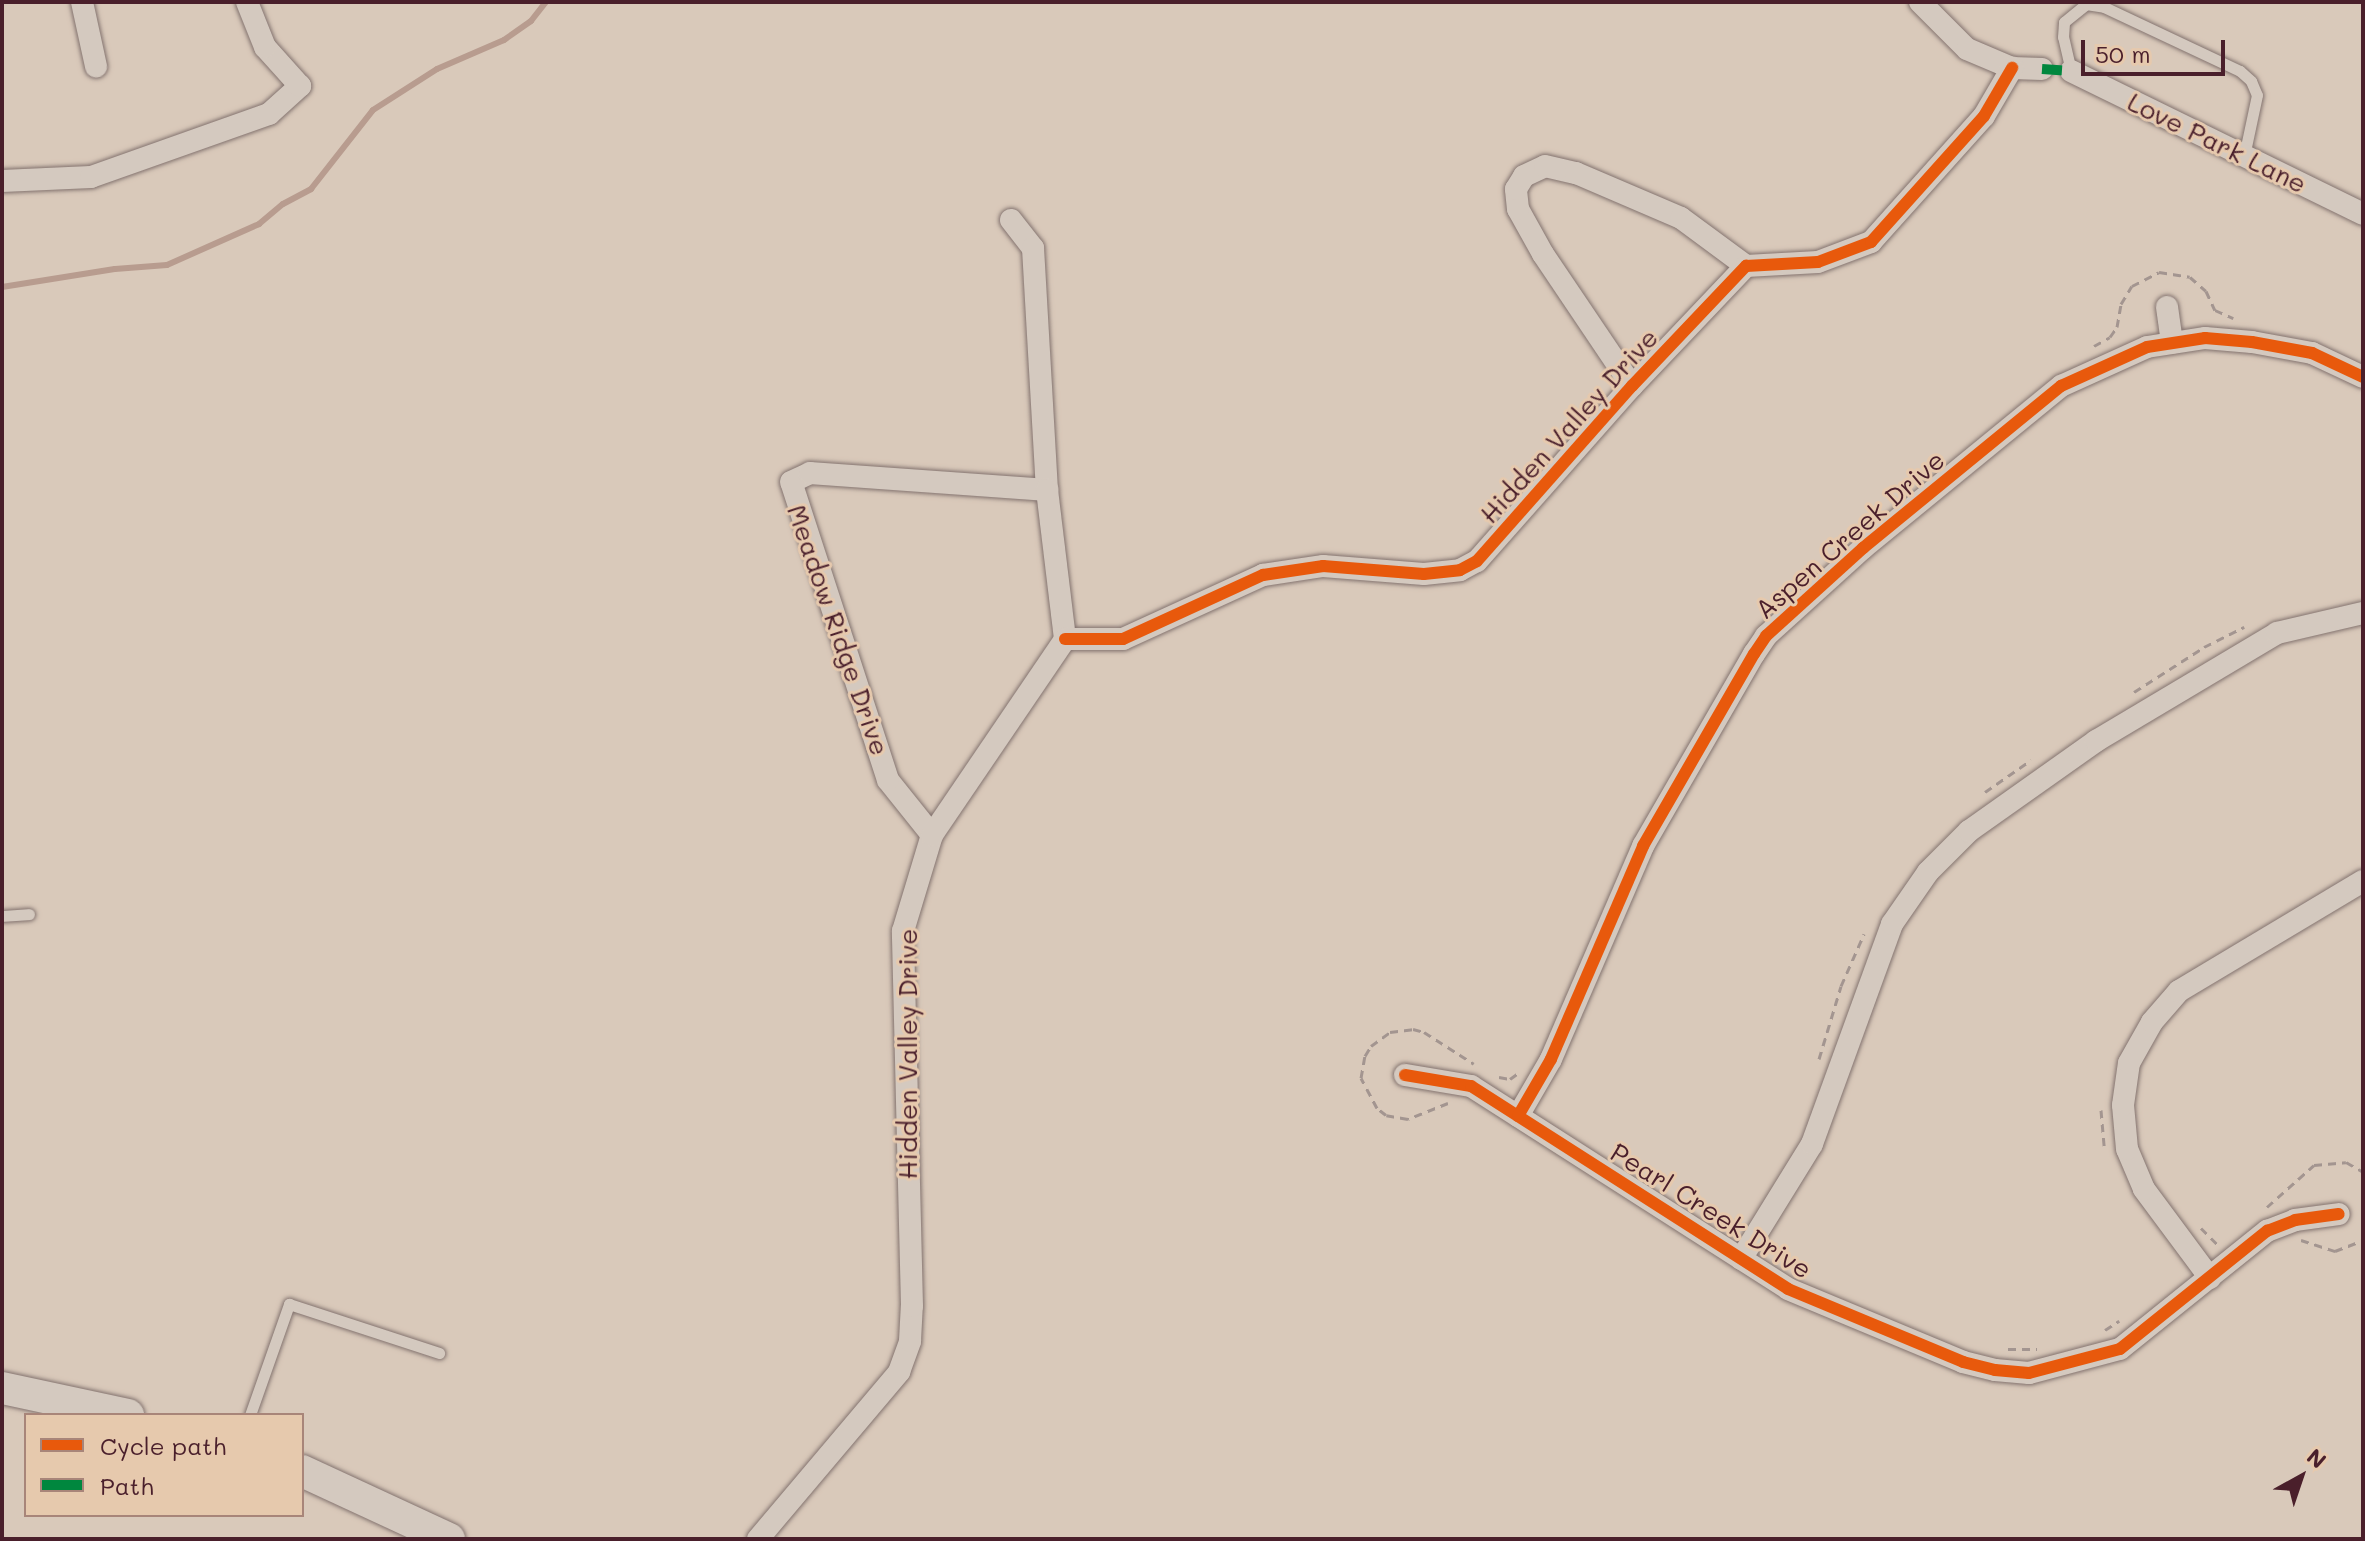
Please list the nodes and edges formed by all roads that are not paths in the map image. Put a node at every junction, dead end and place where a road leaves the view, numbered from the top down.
1 (82, 2) edge
2 (247, 2) edge
3 (1924, 4) edge
4 (96, 66) dead end
5 (2012, 68) junction
6 (2042, 69) dead end
7 (2071, 71) joint
8 (2244, 156) junction
9 (2, 181) edge
10 (2363, 214) edge
11 (1011, 220) dead end
12 (1746, 266) junction
13 (2167, 307) dead end
14 (2172, 343) junction
15 (2363, 377) edge
16 (1632, 386) junction
17 (1047, 490) junction
18 (2363, 613) edge
19 (1065, 639) junction
20 (932, 835) junction
21 (2363, 881) edge
22 (29, 914) dead end
23 (2, 916) edge
24 (1405, 1075) dead end
25 (1518, 1116) junction
26 (2339, 1214) dead end
27 (1741, 1259) junction
28 (2210, 1278) junction
29 (439, 1353) dead end
30 (2, 1388) edge
31 (119, 1413) edge
32 (251, 1413) edge
33 (304, 1472) edge
34 (449, 1539) edge
35 (758, 1539) edge

1 - 4 street
2 - 9 street
3 - 5 street
5 - 6 street
5 - 12 street
7 - 8 street, Love Park Lane
7 - 8 lane
8 - 10 street, Love Park Lane
11 - 17 street
12 - 16 street, Hidden Valley Drive
12 - 16 street
13 - 14 street
14 - 15 street, Aspen Creek Drive
14 - 25 street, Aspen Creek Drive
16 - 19 street, Hidden Valley Drive
17 - 19 street
17 - 20 street, Meadow Ridge Drive
18 - 27 street
19 - 20 street, Hidden Valley Drive
20 - 35 street, Hidden Valley Drive
21 - 28 street
22 - 23 lane
24 - 25 street, Pearl Creek Drive
25 - 27 street, Pearl Creek Drive
26 - 28 street, Pearl Creek Drive
27 - 28 street, Pearl Creek Drive
29 - 32 lane
30 - 31 main road
33 - 34 main road

